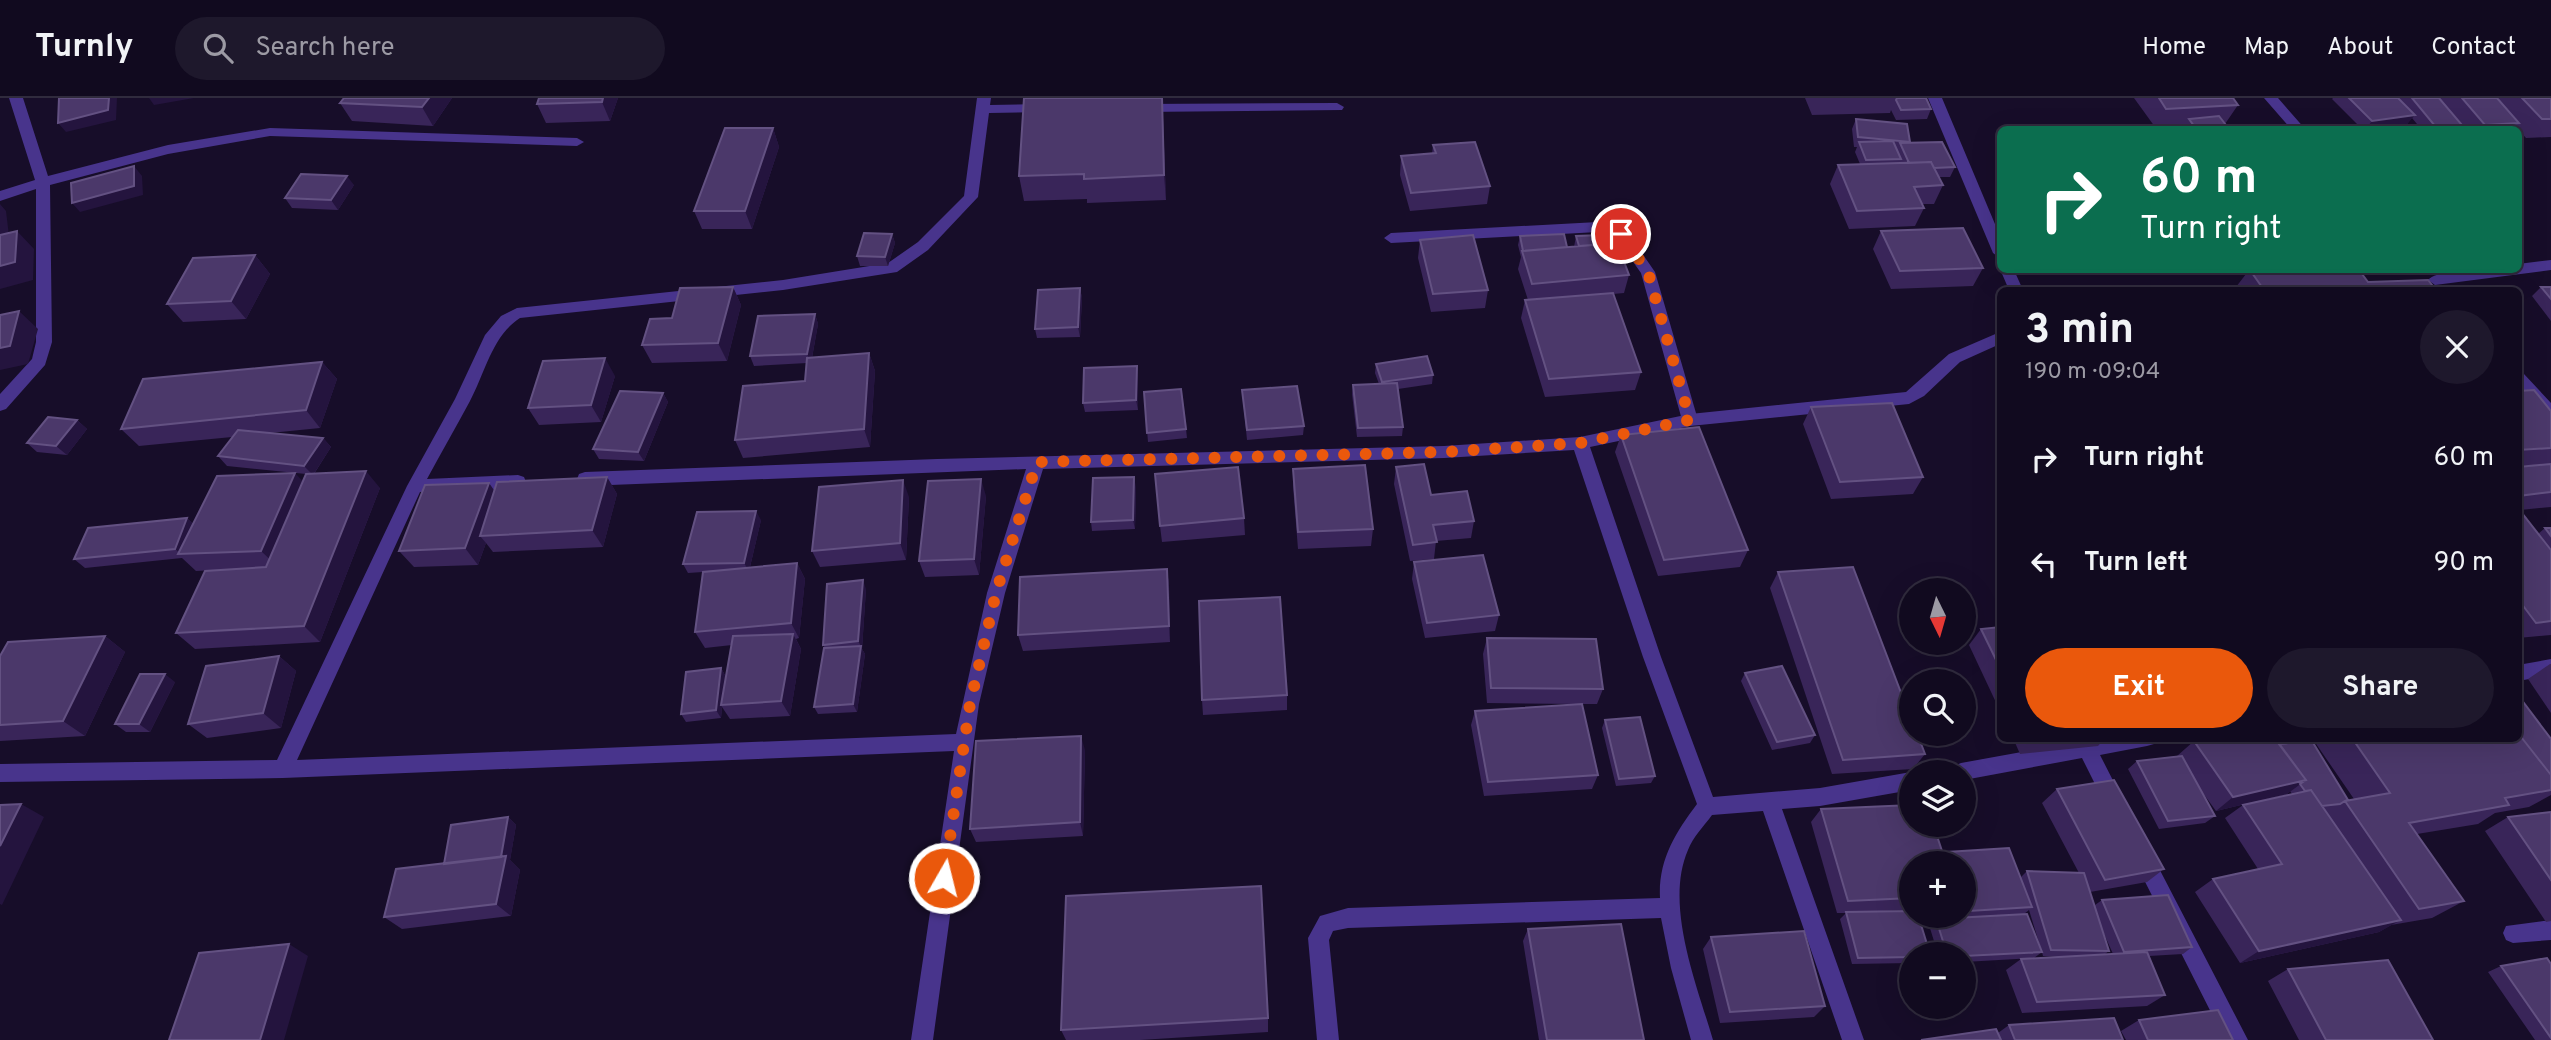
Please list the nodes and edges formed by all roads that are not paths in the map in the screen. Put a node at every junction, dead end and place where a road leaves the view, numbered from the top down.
1 (16, 98) edge
2 (1935, 98) edge
3 (2271, 98) edge
4 (984, 103) edge
5 (1184, 103) edge
6 (1337, 107) dead end
7 (1064, 108) edge
8 (1131, 108) edge
9 (2296, 126) edge
10 (577, 142) dead end
11 (43, 182) junction
12 (0, 196) edge
13 (1391, 238) dead end
14 (1997, 246) edge
15 (2551, 265) edge
16 (2522, 269) edge
17 (2493, 273) edge
18 (2434, 280) edge
19 (1997, 339) edge
20 (2522, 382) edge
21 (0, 405) edge
22 (2551, 413) edge
23 (1690, 420) junction
24 (1580, 443) junction
25 (1037, 462) junction
26 (566, 480) edge
27 (539, 481) edge
28 (415, 486) junction
29 (2551, 667) edge
30 (2522, 672) edge
31 (962, 742) junction
32 (2125, 742) edge
33 (2087, 749) junction
34 (283, 769) junction
35 (1976, 769) edge
36 (0, 773) edge
37 (1899, 783) edge
38 (1769, 801) junction
39 (1707, 806) junction
40 (1668, 908) junction
41 (2551, 930) edge
42 (2513, 933) dead end
43 (922, 1040) edge
44 (1328, 1040) edge
45 (1702, 1040) edge
46 (1853, 1040) edge
47 (2237, 1040) edge

1 - 11 street
2 - 14 street
3 - 9 street
4 - 7 street
4 - 28 street
5 - 6 street
5 - 8 street
10 - 11 street
11 - 12 street
11 - 21 street
13 - 23 street
15 - 16 street
17 - 18 street
19 - 23 street
20 - 22 street
23 - 24 street
24 - 25 street
24 - 39 street
25 - 26 street
25 - 31 street
27 - 28 street
28 - 34 street
29 - 30 street
31 - 34 street
31 - 43 street
32 - 33 street
33 - 35 street
33 - 47 street
34 - 36 street
37 - 38 street
38 - 39 street
38 - 46 street
39 - 40 street
40 - 44 street
40 - 45 street
41 - 42 street

